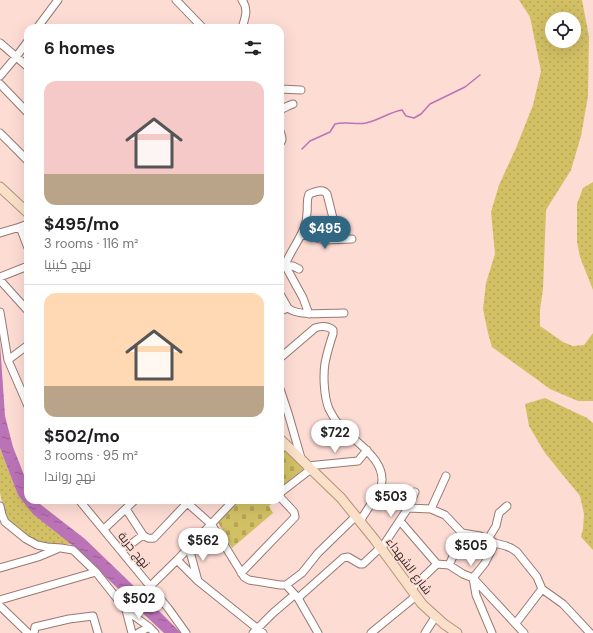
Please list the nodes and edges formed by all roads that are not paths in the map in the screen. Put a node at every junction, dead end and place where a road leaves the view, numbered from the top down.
1 (58, 0) edge
2 (176, 0) edge
3 (242, 0) edge
4 (40, 24) edge
5 (199, 24) edge
6 (243, 24) edge
7 (0, 43) edge
8 (24, 46) edge
9 (16, 57) junction
10 (24, 64) edge
11 (0, 76) edge
12 (0, 84) edge
13 (284, 89) edge
14 (301, 90) dead end
15 (293, 104) dead end
16 (284, 108) edge
17 (24, 109) edge
18 (0, 133) edge
19 (24, 157) edge
20 (0, 187) edge
21 (24, 206) edge
22 (24, 226) edge
23 (20, 227) junction
24 (303, 231) junction
25 (0, 232) edge
26 (24, 238) edge
27 (352, 239) dead end
28 (284, 265) edge
29 (284, 267) edge
30 (24, 268) edge
31 (284, 269) edge
32 (299, 269) dead end
33 (0, 277) edge
34 (0, 280) edge
35 (284, 301) edge
36 (24, 307) edge
37 (288, 308) junction
38 (284, 310) edge
39 (0, 312) edge
40 (344, 313) dead end
41 (309, 314) junction
42 (24, 348) edge
43 (284, 355) edge
44 (8, 360) junction
45 (24, 394) edge
46 (284, 401) edge
47 (284, 446) edge
48 (367, 450) junction
49 (301, 459) junction
50 (309, 467) junction
51 (446, 476) dead end
52 (284, 489) edge
53 (415, 492) dead end
54 (284, 501) edge
55 (83, 504) edge
56 (129, 504) edge
57 (130, 504) edge
58 (184, 504) edge
59 (190, 504) edge
60 (230, 504) edge
61 (0, 506) edge
62 (507, 506) dead end
63 (408, 508) junction
64 (431, 508) junction
65 (358, 519) junction
66 (400, 522) junction
67 (3, 523) edge
68 (212, 525) junction
69 (104, 529) junction
70 (462, 533) junction
71 (143, 535) junction
72 (488, 539) junction
73 (495, 543) junction
74 (61, 548) junction
75 (189, 548) junction
76 (381, 548) junction
77 (122, 551) junction
78 (177, 560) junction
79 (437, 564) junction
80 (449, 565) junction
81 (0, 568) edge
82 (96, 572) junction
83 (241, 573) junction
84 (473, 578) junction
85 (198, 581) junction
86 (286, 585) junction
87 (150, 587) junction
88 (542, 588) junction
89 (413, 592) junction
90 (296, 597) junction
91 (0, 600) edge
92 (0, 606) edge
93 (126, 610) junction
94 (436, 616) junction
95 (516, 623) junction
96 (149, 627) junction
97 (258, 631) edge
98 (315, 632) edge
99 (28, 633) edge
100 (34, 633) edge
101 (98, 633) edge
102 (132, 633) edge
103 (138, 633) edge
104 (155, 633) edge
105 (186, 633) edge
106 (371, 633) edge
107 (424, 633) edge
108 (457, 633) edge
109 (492, 633) edge
110 (524, 633) edge
111 (590, 633) edge

1 - 4 street
2 - 5 street
3 - 6 street
7 - 9 street
8 - 9 street
9 - 10 street
9 - 11 street
12 - 17 street
13 - 14 street
15 - 16 street
18 - 19 street
20 - 21 main road
22 - 23 street
23 - 25 street
23 - 26 street
24 - 24 street
24 - 27 street
24 - 28 street
29 - 32 street
30 - 33 street
31 - 41 street
34 - 36 street
35 - 37 street
37 - 38 street
37 - 41 street
39 - 44 street
40 - 41 street
42 - 44 street
43 - 48 street
44 - 45 street
46 - 49 street
47 - 49 main road, شارع الشهداء
48 - 50 street
48 - 65 street
49 - 50 main road, شارع الشهداء
50 - 52 street
50 - 65 main road, شارع الشهداء
51 - 64 street
53 - 63 street
54 - 83 street
55 - 69 street, نهج جربة
56 - 69 street
57 - 71 street
58 - 71 street
59 - 68 street
60 - 68 street
61 - 67 street
62 - 72 street
63 - 64 street
63 - 66 street
64 - 70 street
65 - 76 main road, شارع الشهداء
65 - 86 street
66 - 76 street
66 - 79 street
67 - 74 street
68 - 75 street
68 - 83 street
69 - 77 street, نهج جربة
70 - 72 street
70 - 80 street
71 - 77 street
72 - 73 street
73 - 84 street
73 - 88 street
74 - 81 street
74 - 82 street
75 - 78 street
75 - 85 street
76 - 89 main road, شارع الشهداء
76 - 90 street
77 - 87 street, نهج جربة
78 - 85 street
78 - 87 street
79 - 80 street
79 - 89 street
80 - 84 street
82 - 91 street
82 - 93 street
83 - 86 street
84 - 95 street
84 - 109 street
85 - 97 street
86 - 90 street
87 - 93 street
87 - 105 street, نهج جربة
88 - 95 street
88 - 111 street
89 - 94 main road, شارع الشهداء
89 - 106 street
90 - 97 street
90 - 98 street
92 - 99 street
93 - 96 street
93 - 102 street
94 - 107 street
94 - 108 main road, شارع الشهداء
95 - 110 street
96 - 103 street
96 - 104 street
100 - 101 street

